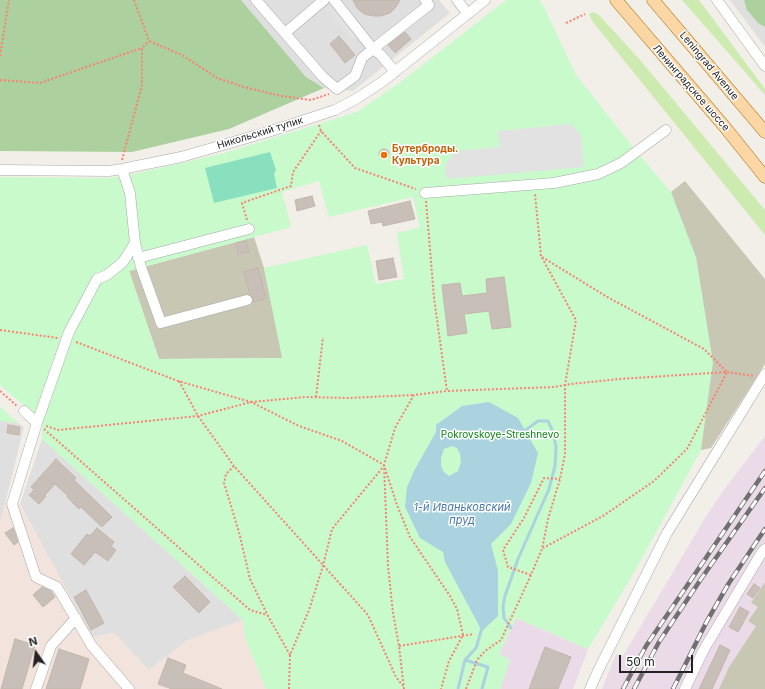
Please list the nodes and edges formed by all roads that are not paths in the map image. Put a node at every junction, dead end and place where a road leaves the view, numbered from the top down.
1 (256, 0) edge
2 (324, 0) edge
3 (334, 0) edge
4 (425, 0) edge
5 (457, 0) edge
6 (485, 0) edge
7 (616, 0) edge
8 (653, 0) edge
9 (717, 0) edge
10 (468, 14) junction
11 (285, 33) junction
12 (373, 49) junction
13 (765, 66) edge
14 (395, 72) junction
15 (338, 90) junction
16 (344, 106) junction
17 (666, 130) dead end
18 (765, 132) edge
19 (122, 169) junction
20 (0, 170) edge
21 (765, 177) edge
22 (426, 193) road end
23 (249, 229) road end
24 (135, 243) junction
25 (138, 258) junction
26 (247, 300) dead end
27 (764, 376) edge
28 (24, 411) road end
29 (37, 423) junction
30 (765, 549) edge
31 (76, 618) junction
32 (36, 689) edge
33 (129, 689) edge
34 (590, 689) edge
35 (685, 689) edge

1 - 11 street
2 - 11 street
3 - 12 street
4 - 12 street
5 - 10 street
6 - 10 street, Никольский тупик
7 - 21 main road, Ленинградское шоссе
8 - 18 main road, Leningrad Avenue
9 - 13 street
10 - 14 street, Никольский тупик
11 - 15 street
12 - 14 street
12 - 15 street
14 - 16 street, Никольский тупик
15 - 16 street
16 - 19 street, Никольский тупик
17 - 22 street
19 - 20 street, Никольский тупик
19 - 24 street
23 - 25 street
24 - 25 street
24 - 29 street
25 - 26 street
27 - 34 street
28 - 29 street
29 - 31 street
30 - 35 street
31 - 32 street
31 - 33 street

